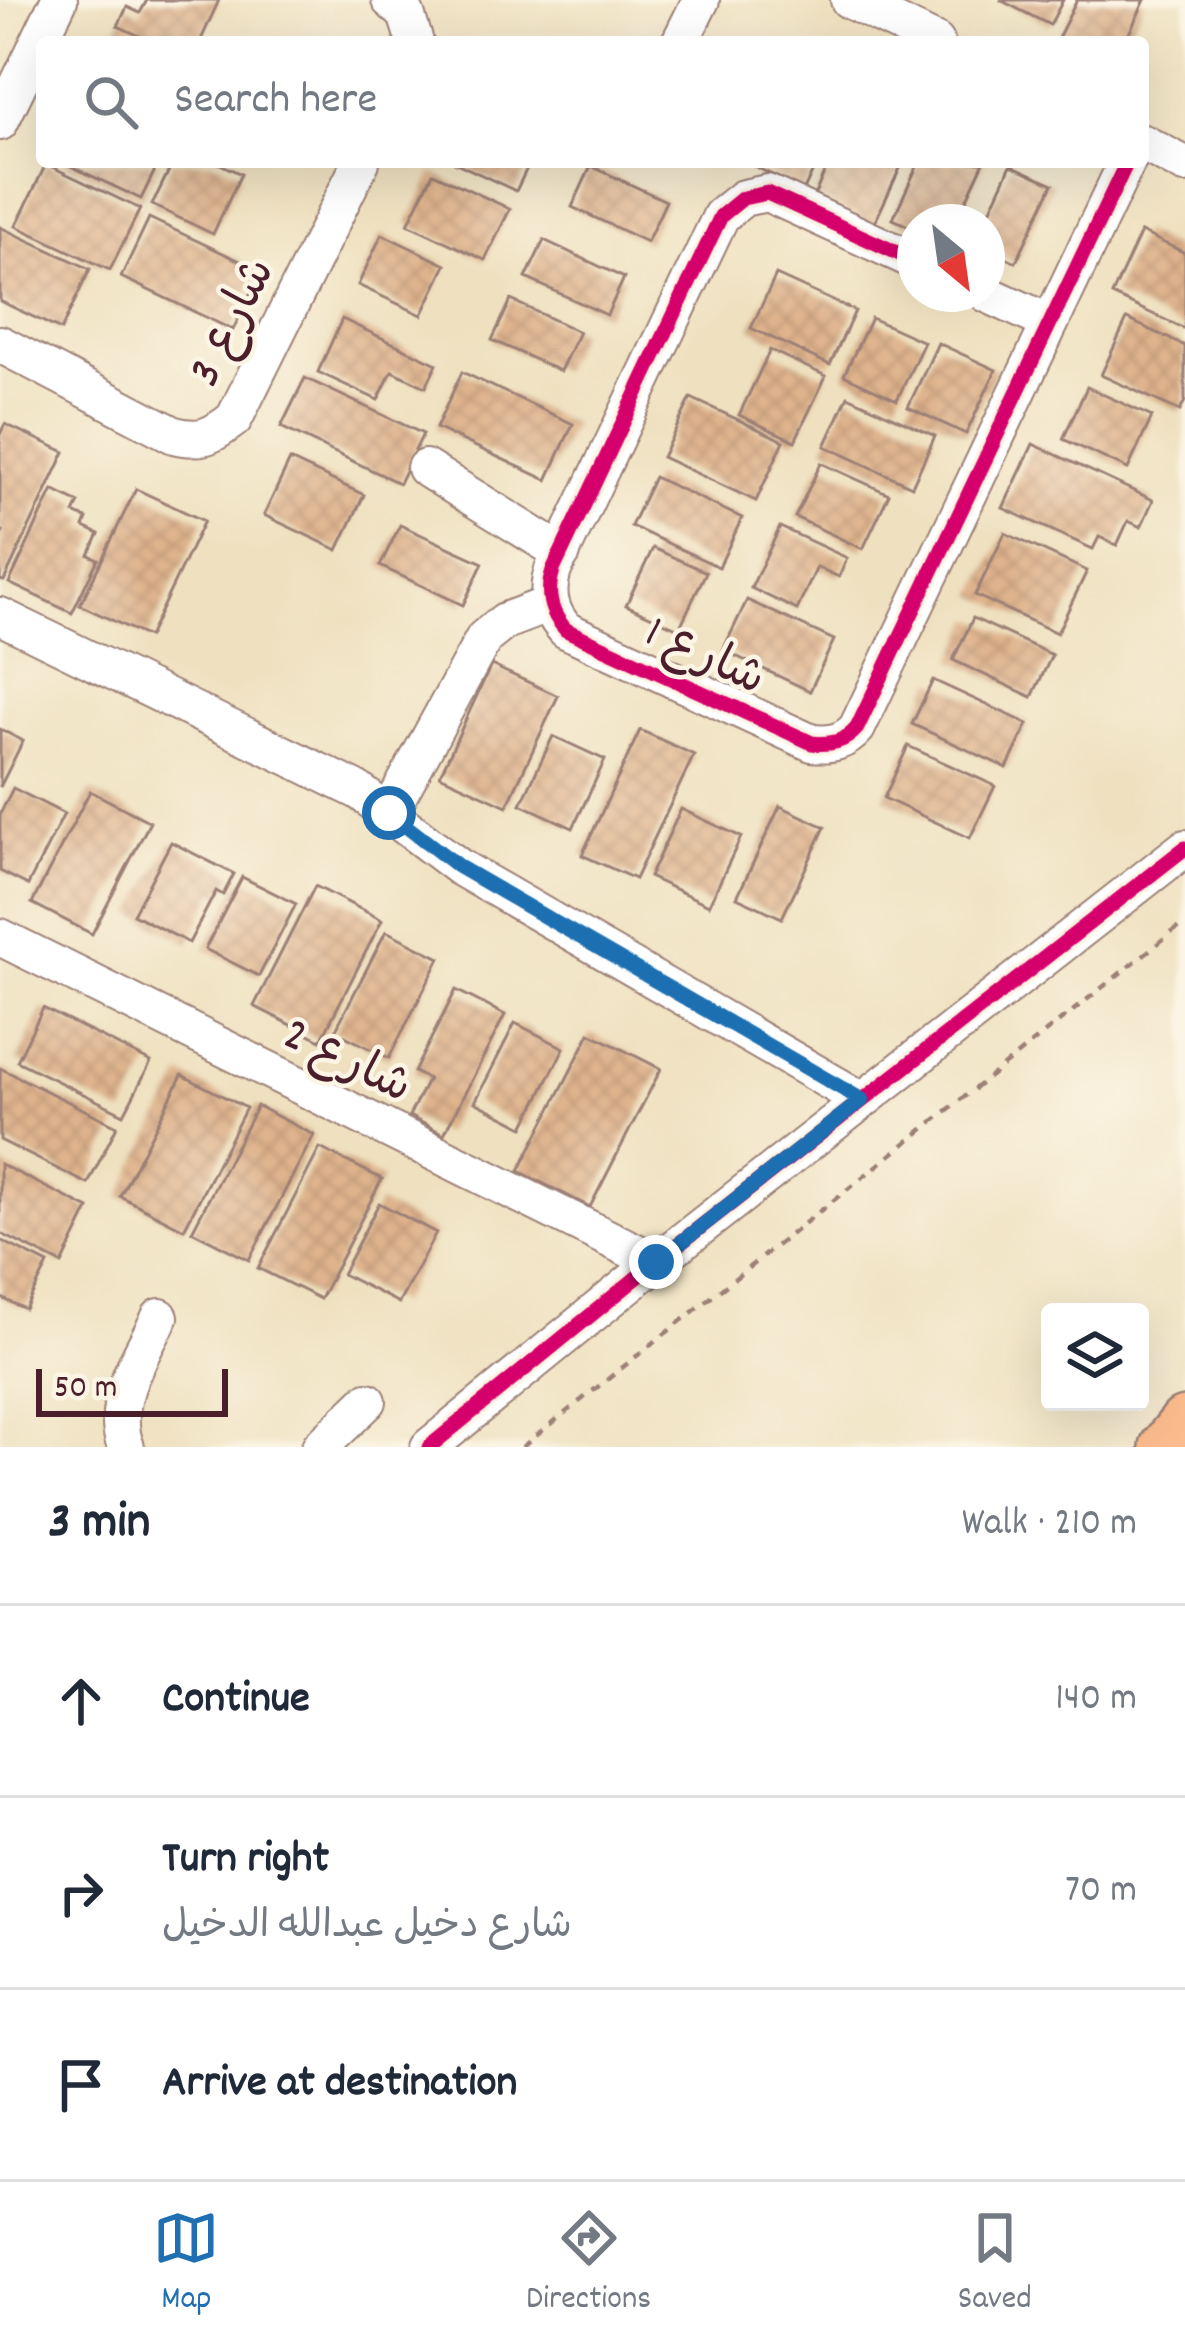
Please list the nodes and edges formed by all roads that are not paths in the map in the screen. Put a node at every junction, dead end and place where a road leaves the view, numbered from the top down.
1 (58, 0) edge
2 (390, 0) edge
3 (700, 0) edge
4 (849, 0) edge
5 (41, 36) edge
6 (413, 36) edge
7 (683, 36) edge
8 (924, 36) edge
9 (36, 46) edge
10 (0, 122) edge
11 (1149, 146) edge
12 (1185, 165) edge
13 (359, 168) edge
14 (1124, 168) edge
15 (897, 253) edge
16 (1005, 302) edge
17 (1050, 323) junction
18 (0, 344) edge
19 (425, 468) dead end
20 (562, 553) junction
21 (550, 604) junction
22 (0, 616) edge
23 (389, 813) junction
24 (1185, 848) edge
25 (3, 946) edge
26 (862, 1100) junction
27 (656, 1262) junction
28 (160, 1317) dead end
29 (368, 1401) dead end
30 (1185, 1423) edge
31 (126, 1447) edge
32 (320, 1447) edge
33 (429, 1447) edge
34 (1166, 1447) edge

1 - 5 street
2 - 6 street
3 - 7 street
4 - 8 street
9 - 10 street
11 - 12 street
13 - 18 street, شارع 3
14 - 17 street, شارع 1
15 - 20 street
16 - 17 street
17 - 21 street, شارع 1
19 - 20 street
20 - 21 street
21 - 23 street
22 - 23 street
23 - 26 street
24 - 26 street
25 - 27 street, شارع 2
26 - 27 street
27 - 33 street
28 - 31 street
29 - 32 street
30 - 34 highway

